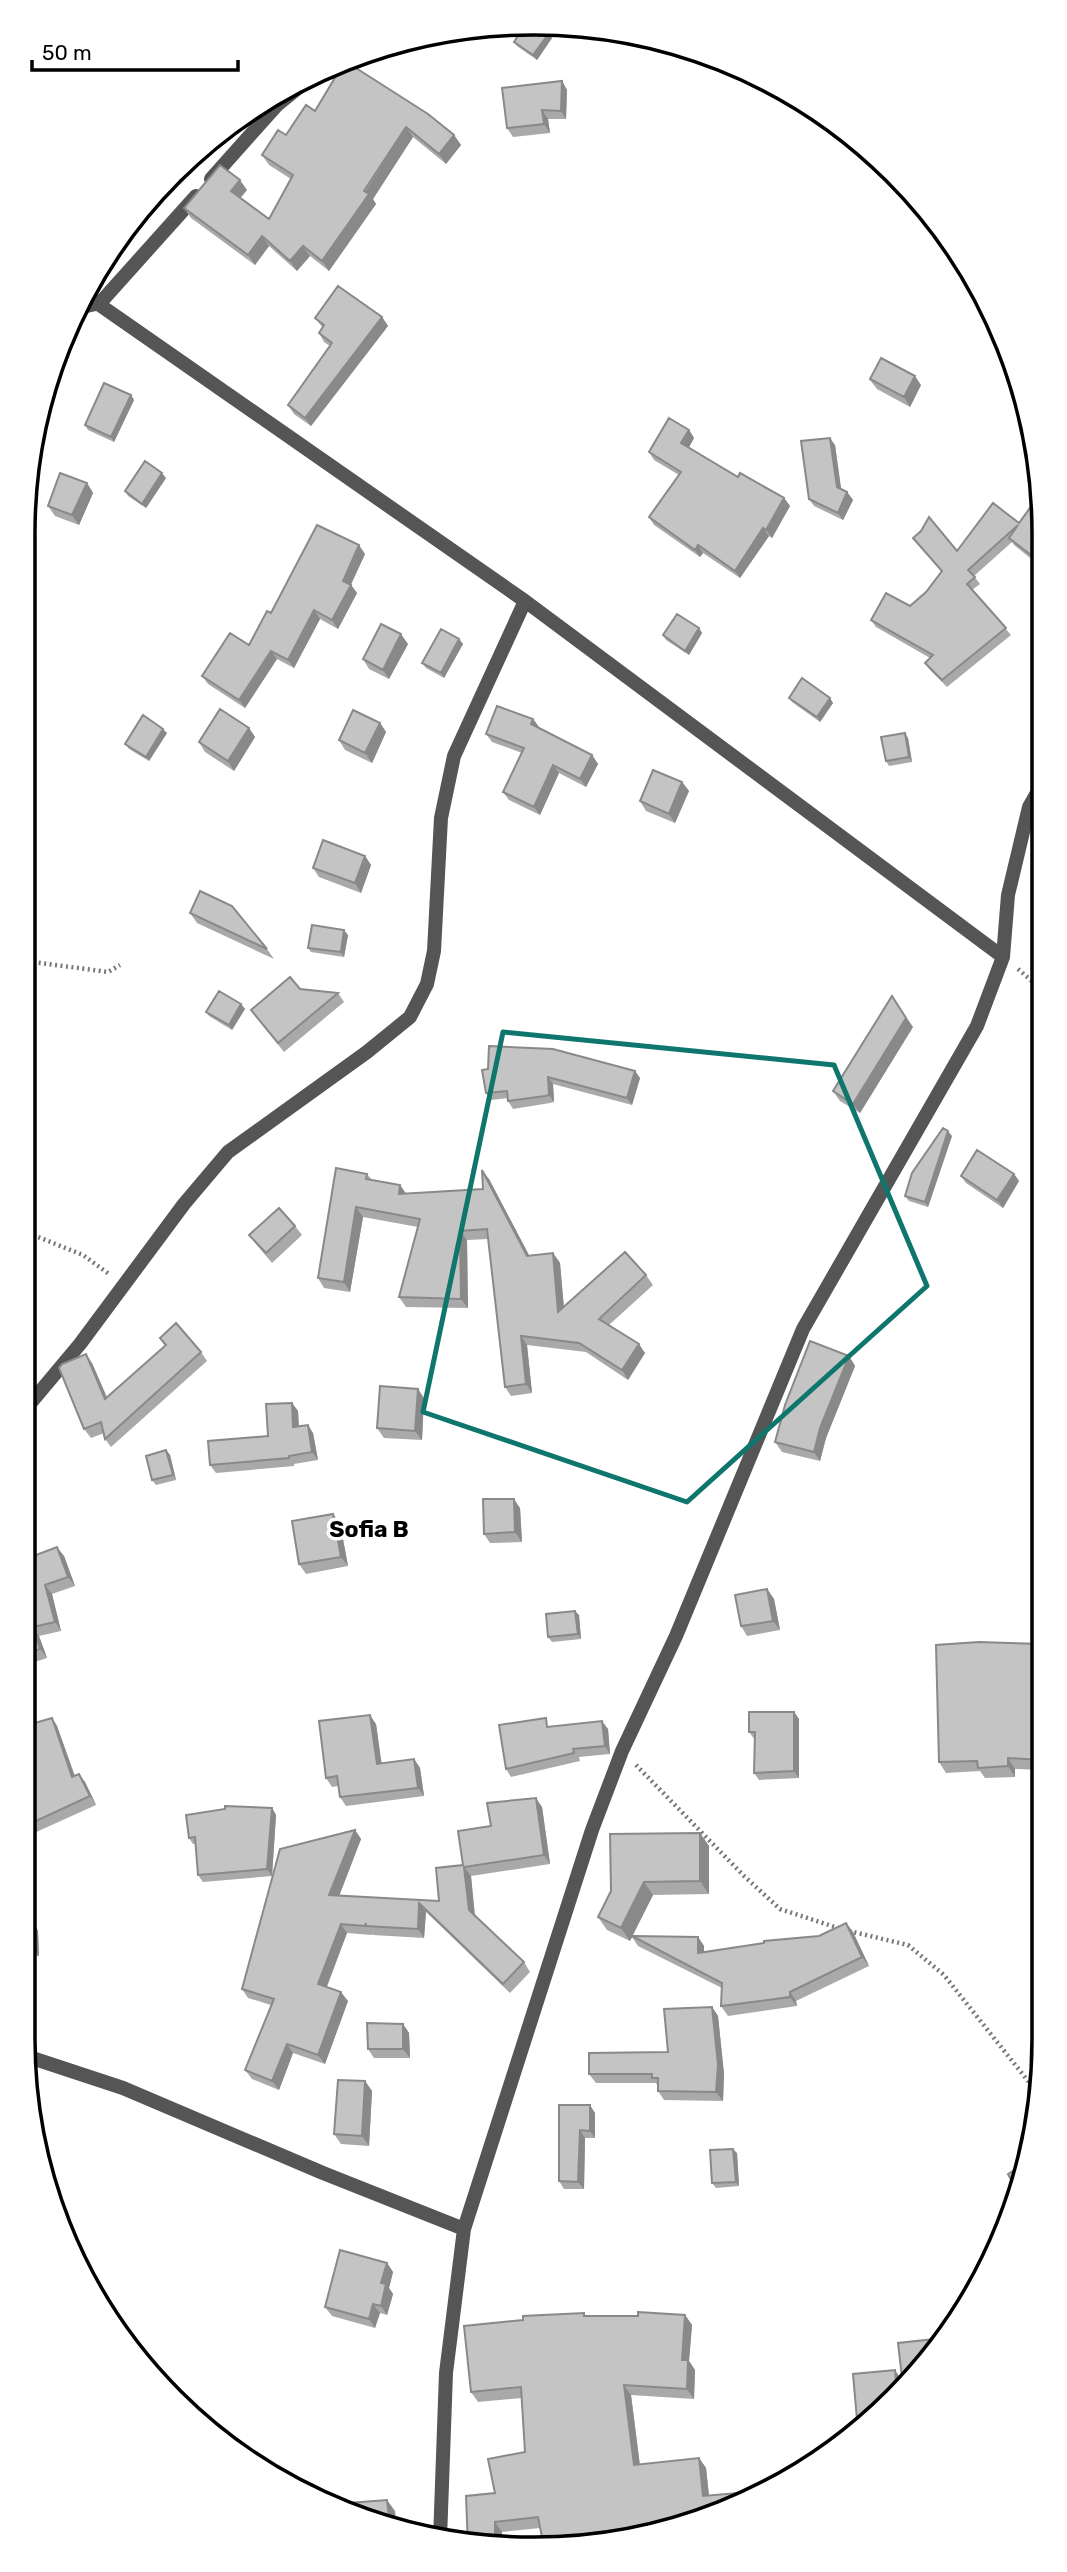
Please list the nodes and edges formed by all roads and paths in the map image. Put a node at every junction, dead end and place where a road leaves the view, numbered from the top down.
1 (262, 116) edge
2 (94, 299) edge
3 (100, 303) junction
4 (90, 305) edge
5 (524, 601) junction
6 (1032, 802) edge
7 (1003, 957) junction
8 (35, 962) edge
9 (120, 965) dead end
10 (1032, 981) edge
11 (35, 1236) edge
12 (124, 1285) junction
13 (35, 1398) edge
14 (622, 1751) junction
15 (36, 2059) edge
16 (1030, 2083) edge
17 (464, 2228) junction
18 (440, 2528) edge

1 - 3 street
2 - 3 street
3 - 4 street
3 - 5 street
5 - 7 street
5 - 12 street
6 - 7 street
7 - 10 path
7 - 14 street
8 - 9 path
11 - 12 path
12 - 13 street
14 - 16 path
14 - 17 street
15 - 17 street
17 - 18 street

